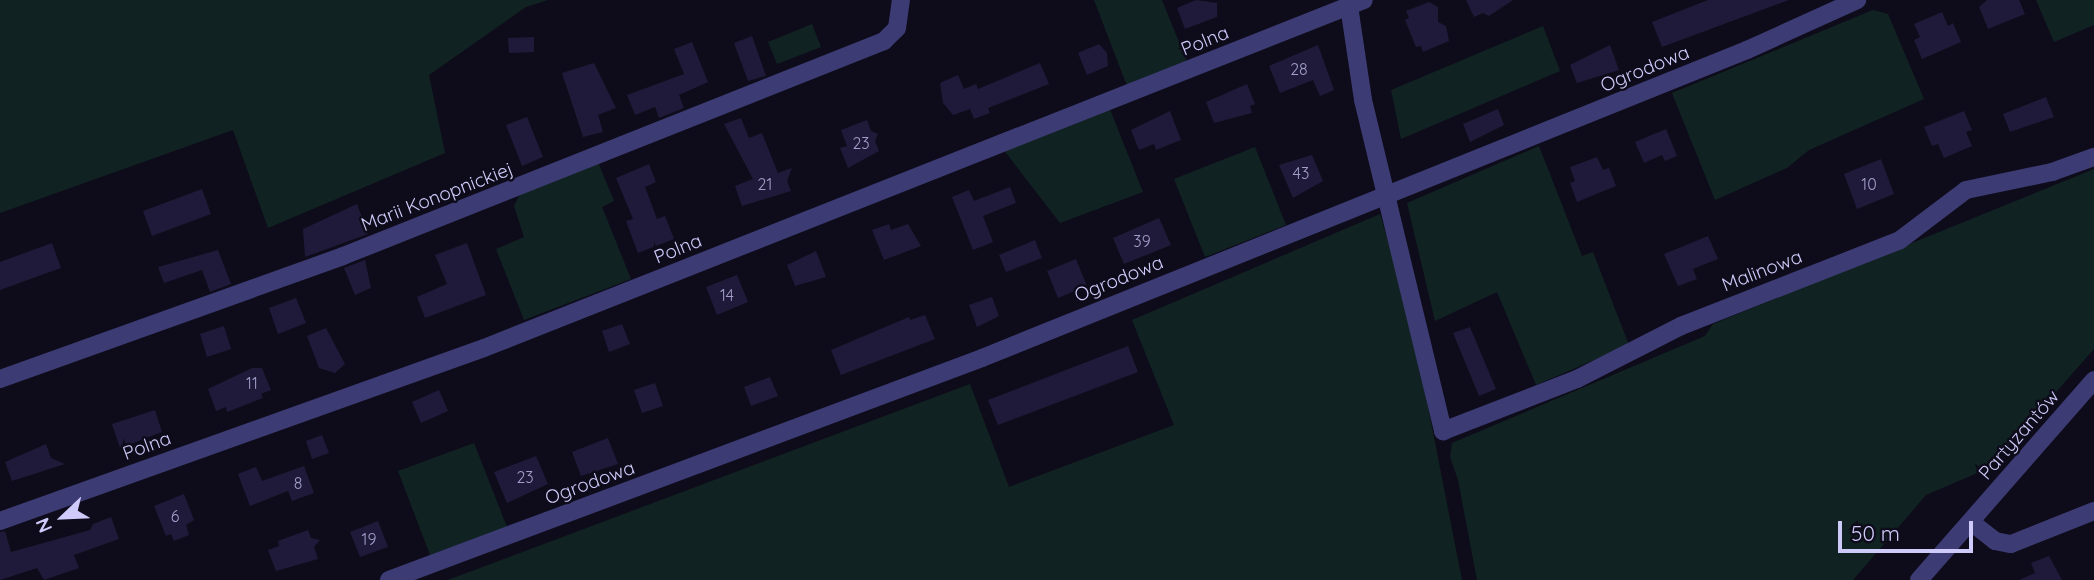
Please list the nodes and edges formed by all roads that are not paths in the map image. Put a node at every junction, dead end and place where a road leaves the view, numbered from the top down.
1 (901, 0) edge
2 (1857, 0) edge
3 (1357, 3) edge
4 (2094, 157) edge
5 (1384, 194) junction
6 (0, 379) edge
7 (2094, 380) edge
8 (2094, 511) edge
9 (0, 521) edge
10 (1971, 522) junction
11 (389, 580) edge
12 (1919, 580) edge

1 - 6 street, Marii Konopnickiej
2 - 5 street, Ogrodowa
3 - 5 street
3 - 9 street, Polna
4 - 5 street, Malinowa
5 - 11 street, Ogrodowa
7 - 10 street, Partyzantów
8 - 10 street
10 - 12 street, Partyzantów

